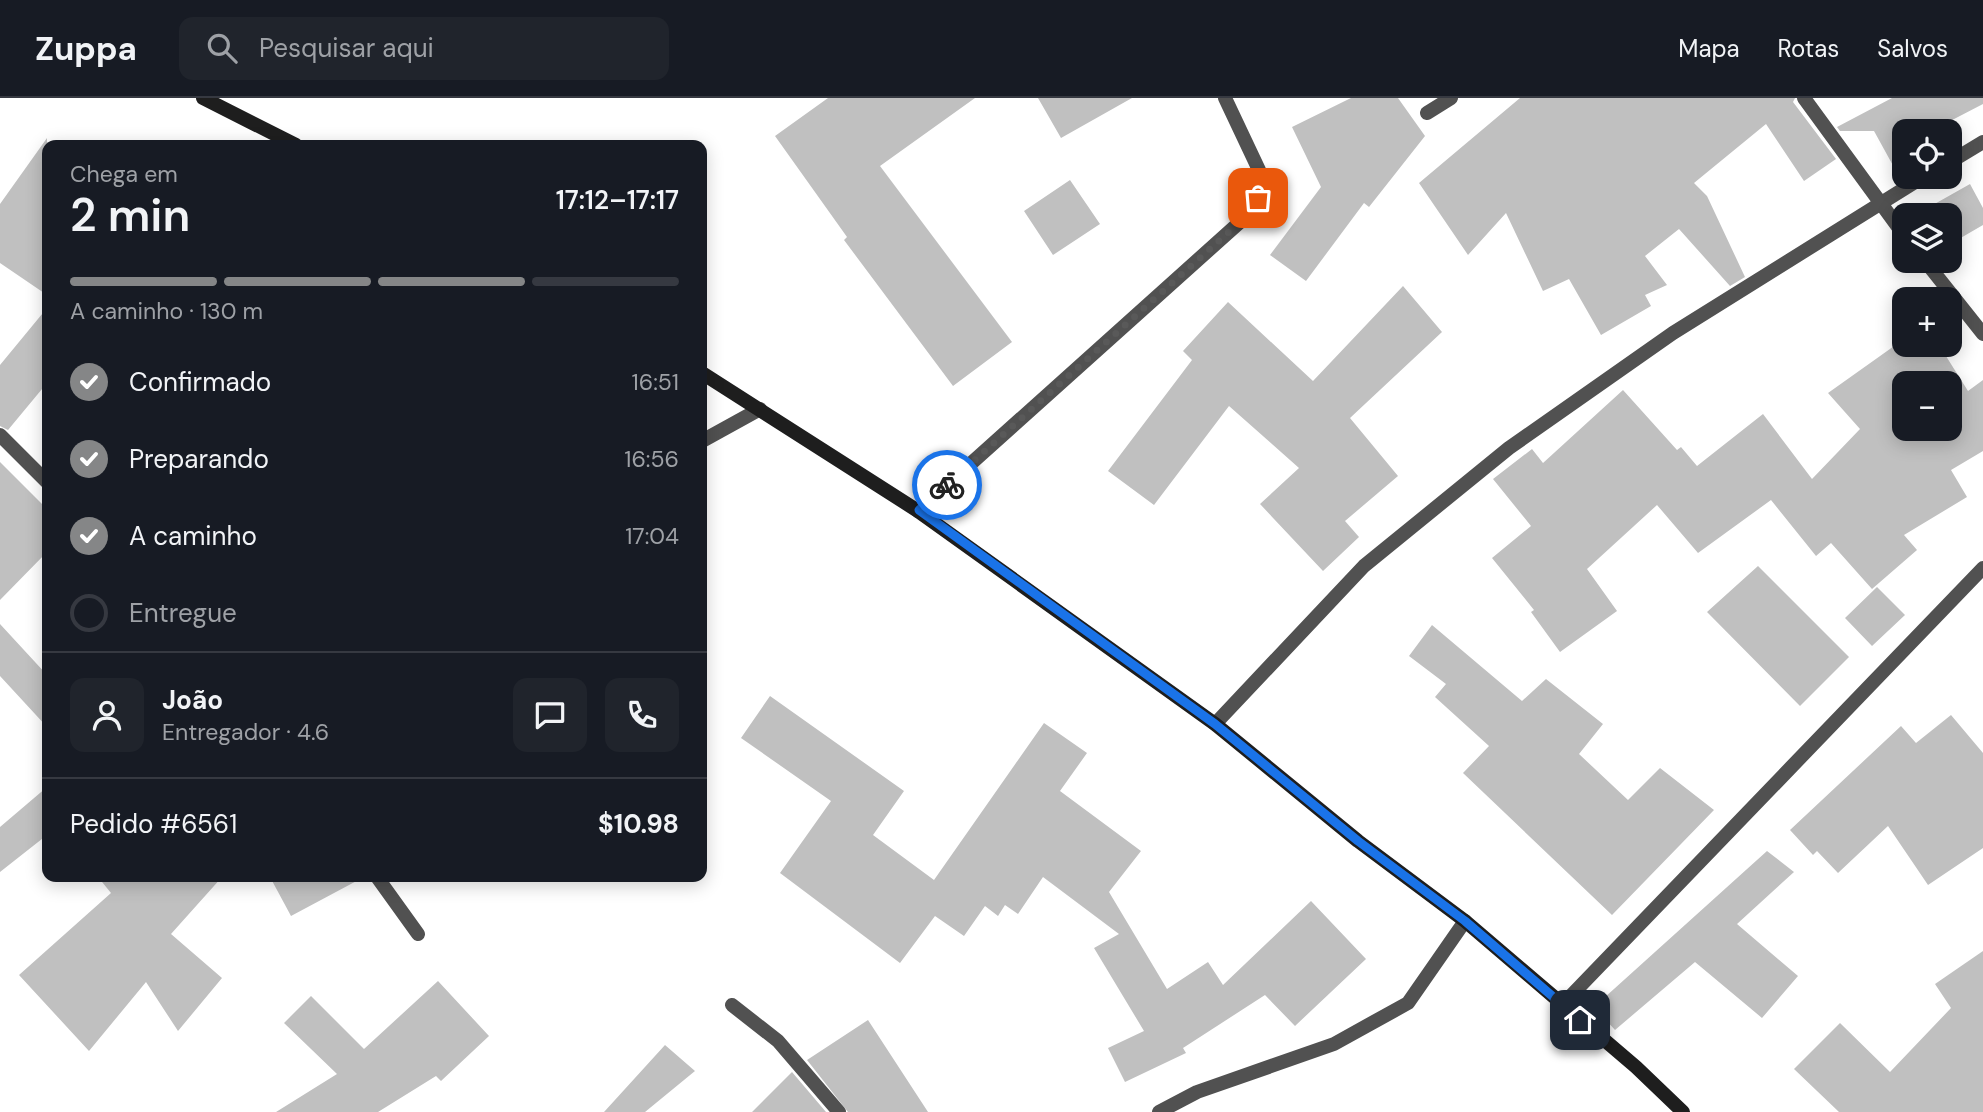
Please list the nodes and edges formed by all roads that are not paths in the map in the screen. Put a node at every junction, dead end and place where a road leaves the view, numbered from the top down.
1 (203, 98) edge
2 (1225, 98) edge
3 (1451, 98) edge
4 (1804, 98) edge
5 (1427, 113) dead end
6 (286, 140) edge
7 (1983, 142) edge
8 (1962, 155) edge
9 (1901, 189) edge
10 (1878, 202) junction
11 (1892, 220) edge
12 (1935, 273) edge
13 (1983, 334) edge
14 (707, 376) edge
15 (760, 409) junction
16 (0, 435) edge
17 (707, 438) edge
18 (42, 477) edge
19 (919, 510) junction
20 (1983, 568) edge
21 (1215, 724) junction
22 (381, 882) edge
23 (1465, 921) junction
24 (418, 934) dead end
25 (732, 1005) dead end
26 (1562, 1005) junction
27 (839, 1112) edge
28 (1159, 1112) edge
29 (1683, 1112) edge

1 - 6 main road
2 - 19 street
3 - 5 street
4 - 10 street
7 - 8 street
9 - 10 street
10 - 11 street
10 - 21 street
12 - 13 street
14 - 15 main road
15 - 17 street
15 - 19 main road
16 - 18 street
19 - 21 main road
20 - 26 street
21 - 23 main road
22 - 24 street
23 - 26 main road
23 - 28 street
25 - 27 street
26 - 29 main road

